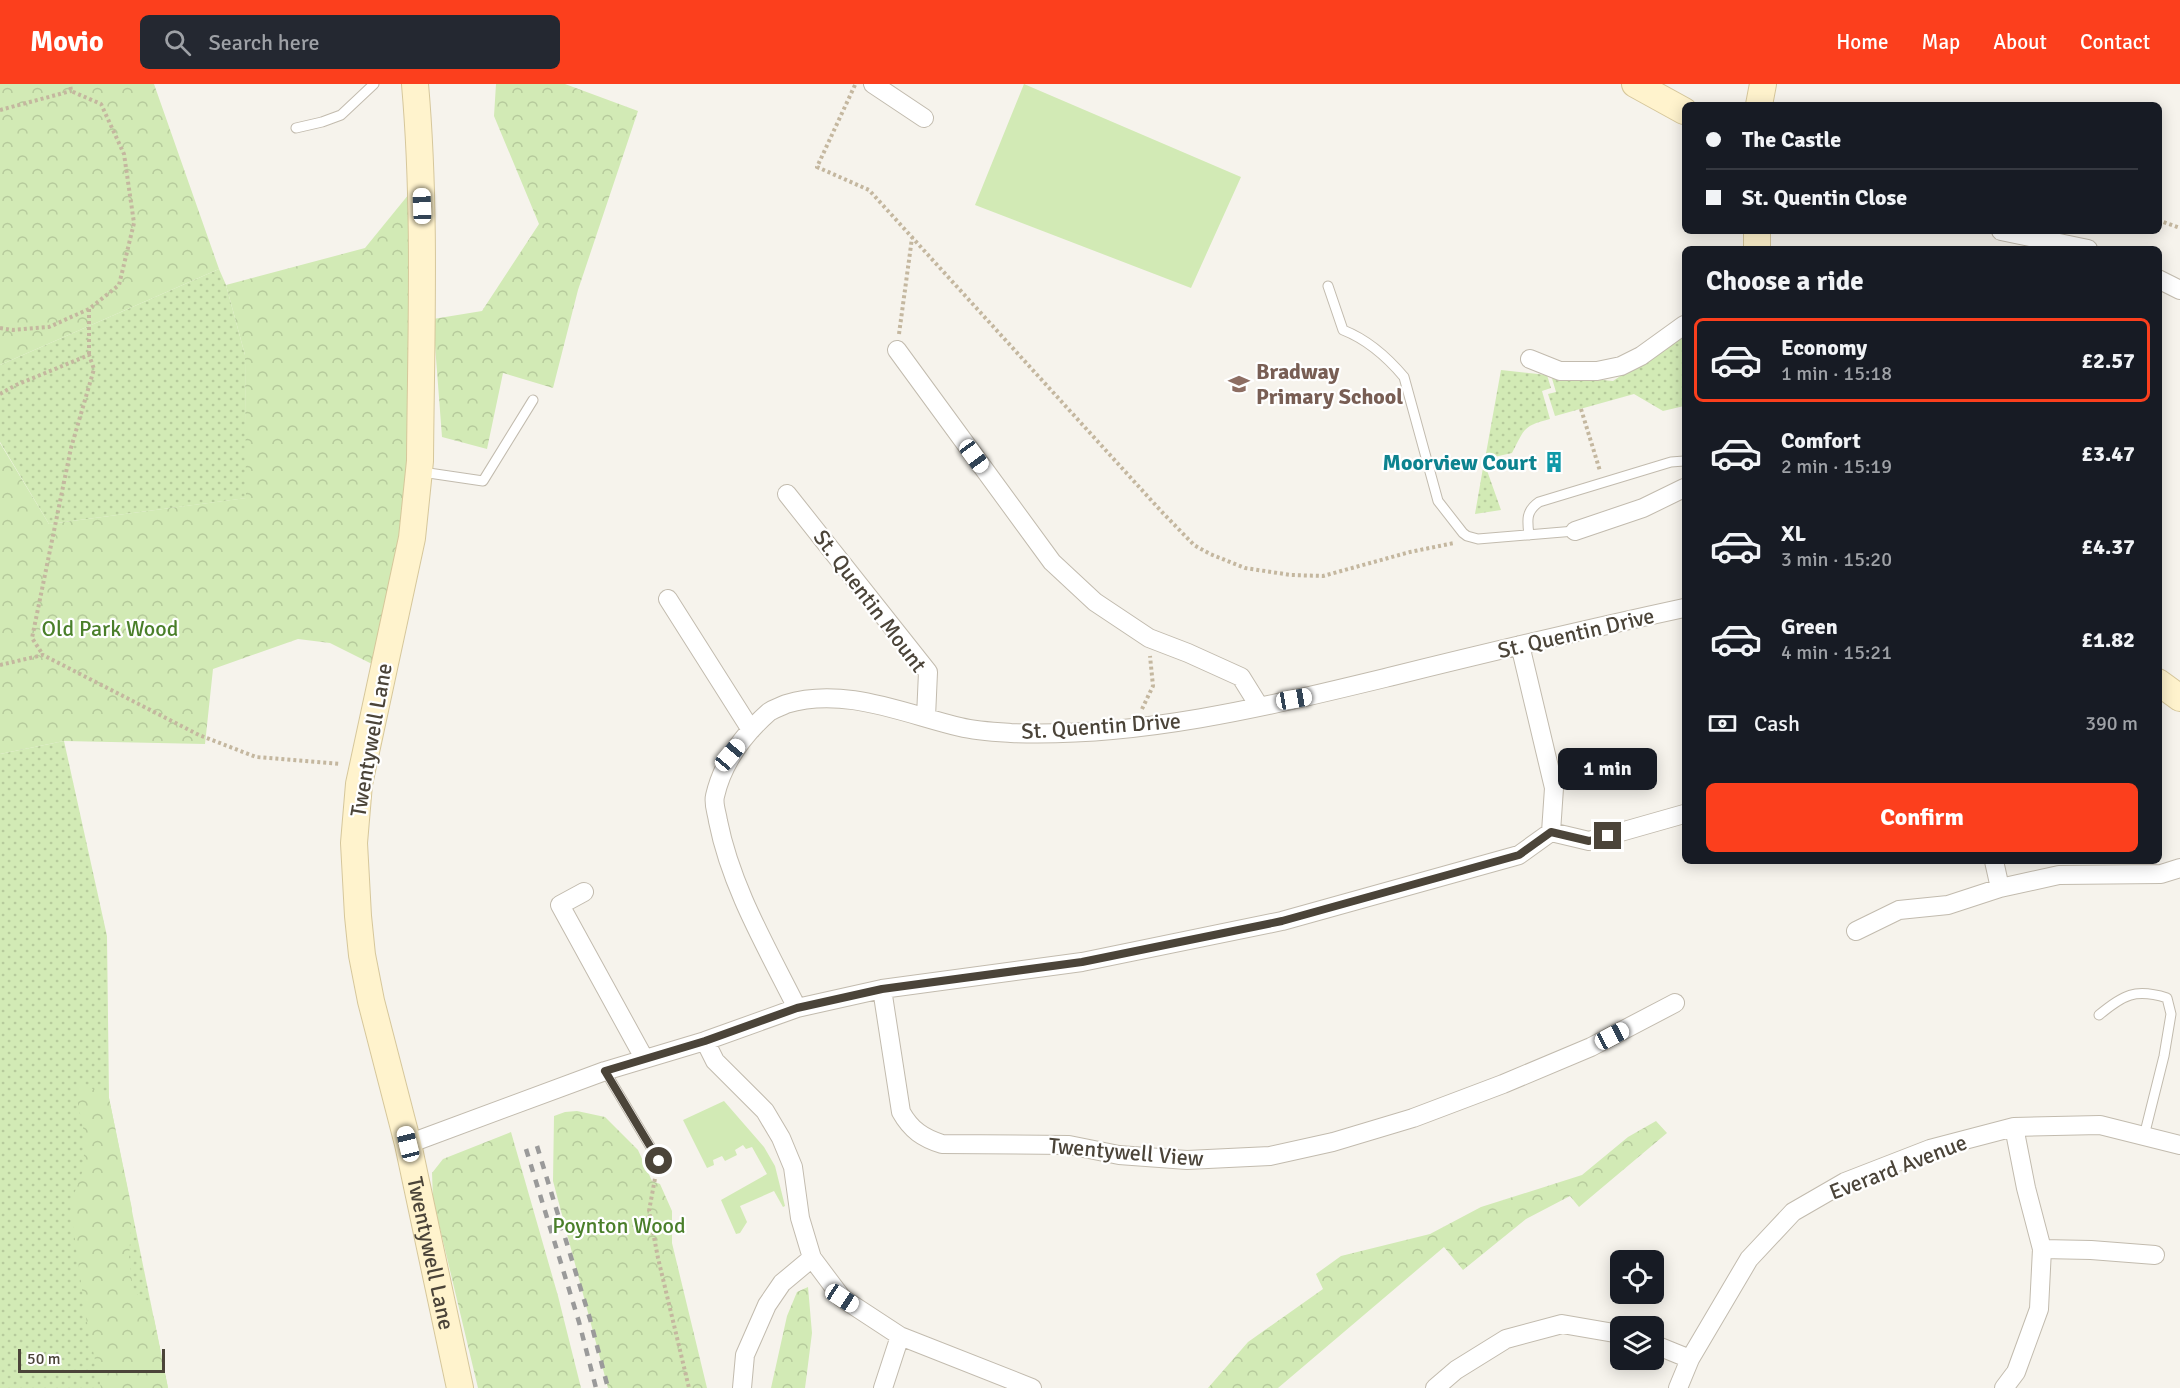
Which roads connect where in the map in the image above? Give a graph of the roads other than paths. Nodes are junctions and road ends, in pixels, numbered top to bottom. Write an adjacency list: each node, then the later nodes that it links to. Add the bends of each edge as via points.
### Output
1 (374, 84): 9 (lane, via 341,115)
2 (415, 84): 20 (street, Twentywell Lane, via 422,206)
3 (873, 84): 8 (street)
4 (1635, 84): 7 (street)
5 (1763, 84): 6 (street)
6 (1760, 102)
7 (1682, 110)
8 (924, 118)
9 (296, 128)
10 (2016, 234): 11 (street)
11 (2074, 246)
12 (2162, 281): 14 (street)
13 (1328, 286): 24 (lane, via 1343,330 1353,333 1391,362 1404,377 1438,501 1467,536 1478,539)
14 (2180, 290)
15 (1682, 326): 17 (street, via 1621,366 1597,371 1560,371)
16 (897, 350): 30 (street, via 1052,562 1095,602 1149,638 1241,677)
17 (1530, 359)
18 (533, 400): 20 (lane, via 483,481)
19 (1682, 461): 24 (lane, via 1539,502 1528,514)
20 (420, 471): 49 (street, Twentywell Lane, via 412,538 362,767 354,843 362,955)
21 (1682, 489): 23 (street, via 1643,508)
22 (787, 494): 31 (street, St. Quentin Mount, via 928,672)
23 (1575, 531): 24 (lane)
24 (1529, 535)
25 (668, 599): 32 (street)
26 (1682, 608): 27 (street, St. Quentin Drive)
27 (1520, 645): 30 (street, St. Quentin Drive); 34 (street, via 1554,788)
28 (2162, 685): 29 (street)
29 (2180, 698)
30 (1259, 706): 31 (street, St. Quentin Drive, via 1199,719 1068,733 963,728)
31 (926, 717): 32 (street, St. Quentin Drive, via 832,698 801,700 773,709)
32 (751, 730): 42 (street, St. Quentin Drive, via 730,755 714,799 723,847)
33 (1682, 815): 34 (street, via 1589,841)
34 (1551, 832): 40 (street, via 1519,855 1282,921 1082,962)
35 (1995, 864): 37 (street)
36 (2180, 868): 37 (street, via 2162,874 2059,875)
37 (2000, 888): 39 (street, via 1948,906 1899,910)
38 (584, 892): 45 (street, via 560,905)
39 (1856, 931)
40 (882, 989): 41 (street, Twentywell View, via 901,1112 907,1123 929,1140 942,1144 1069,1146 1119,1155 1187,1160 1270,1156 1413,1118 1591,1047); 42 (street)
41 (1675, 1004)
42 (797, 1008): 44 (street)
43 (2099, 1015): 48 (lane, via 2119,998 2129,995 2153,993 2167,998 2171,1014 2164,1056)
44 (705, 1041): 45 (street); 54 (street, via 715,1061 765,1111 781,1138 793,1167 800,1218)
45 (644, 1058): 46 (street)
46 (605, 1071): 49 (street); 51 (lane)
47 (2014, 1127): 48 (street, Everard Avenue, via 2100,1125); 52 (street); 58 (street, Everard Avenue, via 1930,1149 1845,1182 1793,1212 1749,1258)
48 (2144, 1136): 50 (street, Everard Avenue)
49 (408, 1144): 59 (street, Twentywell Lane)
50 (2180, 1145)
51 (659, 1161)
52 (2042, 1249): 53 (street); 65 (street, via 2039,1310 2016,1372)
53 (2155, 1256)
54 (812, 1258): 56 (street, via 842,1298); 60 (street, via 782,1282 767,1305 745,1355)
55 (1610, 1332): 63 (street, via 1562,1324 1506,1339 1455,1370)
56 (900, 1336): 61 (street); 62 (street)
57 (1664, 1348): 58 (street)
58 (1690, 1359): 64 (street, Everard Avenue)
59 (460, 1388)
60 (742, 1388)
61 (883, 1388)
62 (1032, 1388)
63 (1435, 1388)
64 (1678, 1388)
65 (2004, 1388)

